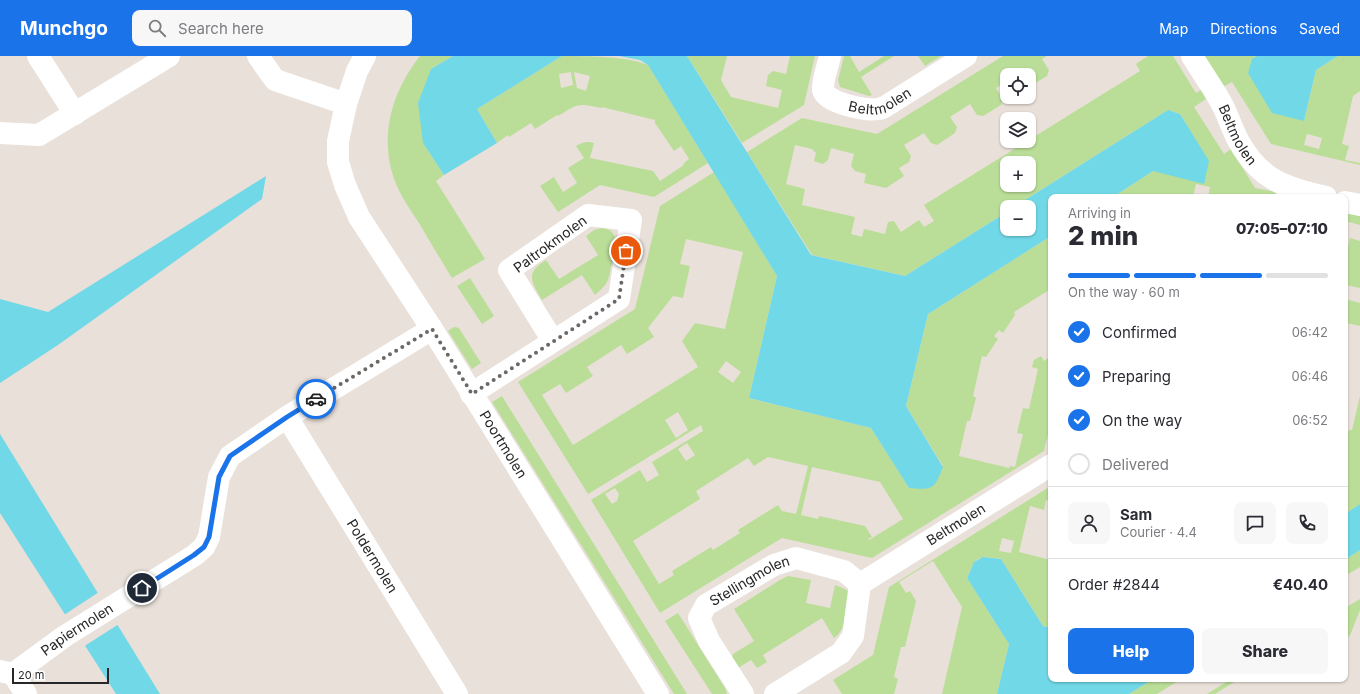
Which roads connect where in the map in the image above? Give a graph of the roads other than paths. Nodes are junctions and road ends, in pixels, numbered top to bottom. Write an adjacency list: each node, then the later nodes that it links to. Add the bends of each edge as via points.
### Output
1 (38, 56): 9 (street)
2 (169, 56): 9 (street)
3 (258, 56): 8 (street, via 275,80)
4 (365, 56): 8 (street, Poortmolen)
5 (830, 56): 6 (street, Beltmolen, via 823,86 825,93 840,104 874,110 886,106)
6 (966, 56)
7 (1192, 56): 11 (street, Beltmolen, via 1224,107 1239,142 1252,162 1272,180)
8 (346, 104): 14 (street, Poortmolen, via 338,142 338,162 345,185 359,217)
9 (75, 114): 10 (street, via 39,135)
10 (0, 133)
11 (1303, 194)
12 (1348, 203): 13 (street)
13 (1360, 205)
14 (432, 329): 16 (street, Poortmolen); 17 (street, Papiermolen)
15 (553, 341): 15 (street, Paltrokmolen, via 510,270 588,215 631,220 619,299); 16 (street, Paltrokmolen)
16 (472, 394): 23 (street, Poortmolen)
17 (287, 417): 20 (street, Papiermolen, via 230,456 219,477 209,537 204,547); 22 (street, Poldermolen)
18 (1048, 467): 19 (street, Beltmolen)
19 (860, 584): 24 (street, Stellingmolen, via 844,571 796,558 774,565 706,605 699,618 709,640); 25 (street, via 853,636 841,653)
20 (6, 673): 21 (street, Papiermolen)
21 (26, 694)
22 (457, 694)
23 (658, 694)
24 (743, 694)
25 (775, 694)

